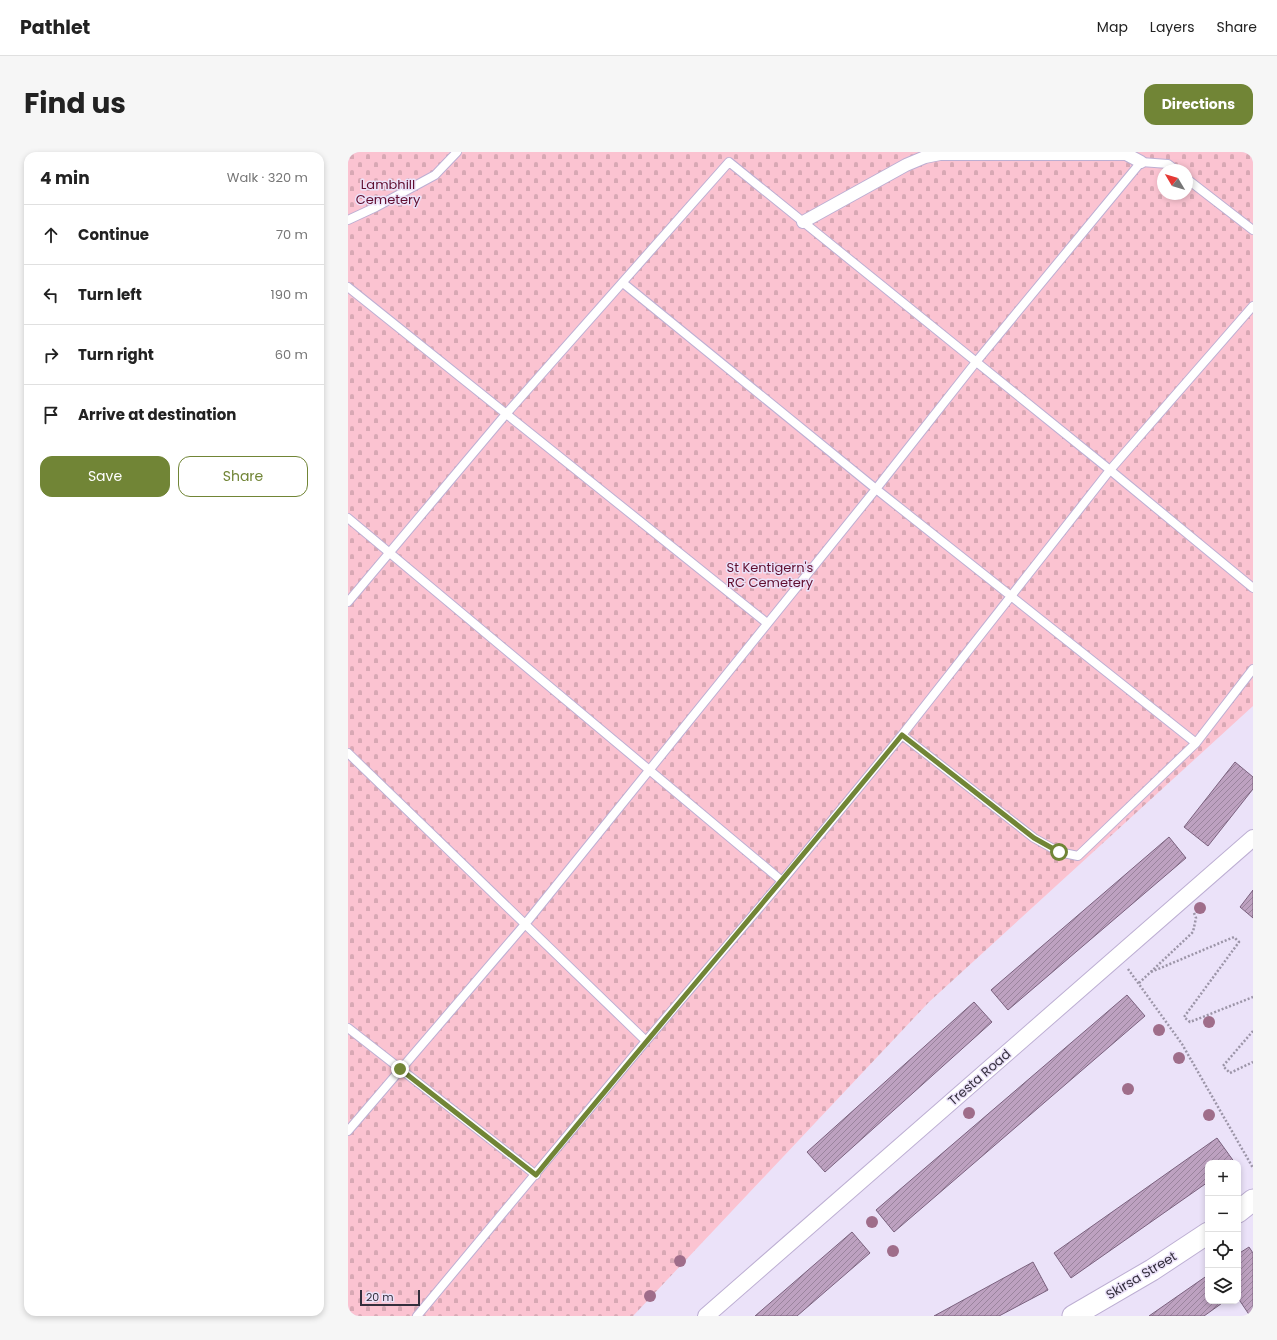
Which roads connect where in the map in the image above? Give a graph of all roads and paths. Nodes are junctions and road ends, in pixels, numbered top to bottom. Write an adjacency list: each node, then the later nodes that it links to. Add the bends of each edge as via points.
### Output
1 (457, 152): 5 (lane, via 435,175)
2 (1141, 162): 3 (lane); 6 (street, via 1126,154 940,154 906,165); 11 (lane)
3 (1168, 164)
4 (1193, 184): 7 (lane)
5 (348, 220)
6 (803, 222): 8 (lane, via 729,162); 11 (lane)
7 (1253, 230)
8 (623, 283): 12 (lane); 14 (lane)
9 (348, 287): 12 (lane)
10 (1253, 306): 13 (lane)
11 (976, 362): 13 (lane); 14 (lane)
12 (506, 414): 16 (lane); 20 (lane)
13 (1110, 470): 17 (lane); 18 (lane)
14 (876, 489): 18 (lane); 20 (lane)
15 (348, 518): 16 (lane)
16 (390, 552): 19 (lane); 25 (lane)
17 (1253, 588)
18 (1012, 596): 22 (lane); 23 (lane)
19 (348, 602)
20 (767, 623): 25 (lane)
21 (1253, 669): 23 (lane)
22 (902, 735): 23 (lane, via 1034,838 1059,852 1078,856); 27 (lane)
23 (1196, 743)
24 (348, 752): 29 (lane)
25 (650, 770): 27 (lane); 29 (lane)
26 (1253, 838): 28 (street, Tresta Road)
27 (782, 881): 34 (lane)
28 (1183, 899): 30 (path, via 1193,909 1196,918 1193,932); 44 (street, Tresta Road)
29 (526, 923): 34 (lane); 36 (lane)
30 (1151, 972): 31 (path, via 1234,937 1239,942 1184,1016 1190,1022); 38 (path, via 1139,983 1182,1044)
31 (1253, 997)
32 (348, 1028): 36 (lane)
33 (1253, 1031): 35 (path, via 1223,1066 1230,1073)
34 (646, 1041): 39 (lane)
35 (1253, 1062)
36 (400, 1069): 37 (lane); 39 (lane)
37 (348, 1131)
38 (1253, 1168)
39 (536, 1175): 43 (lane)
40 (1253, 1200): 41 (street)
41 (1241, 1210)
42 (1205, 1235): 45 (street, Skirsa Street, via 1152,1270)
43 (417, 1316)
44 (706, 1316)
45 (1073, 1316)

